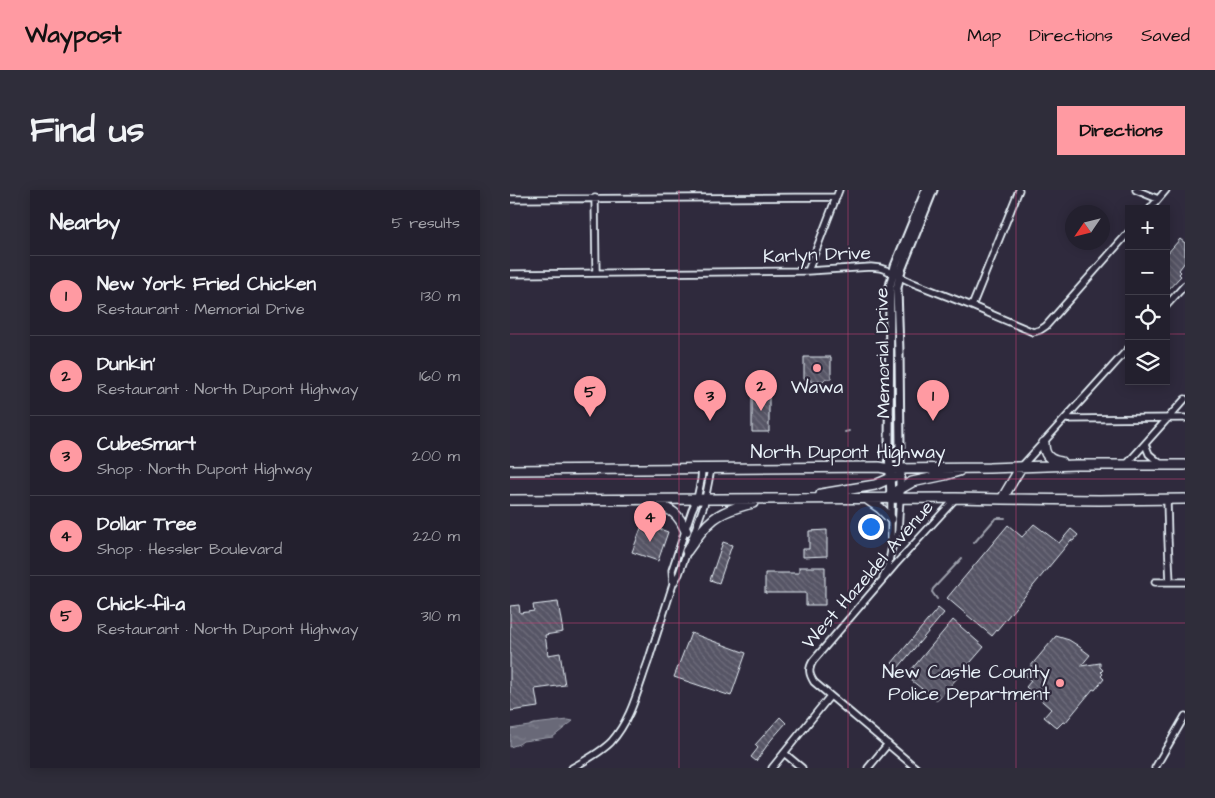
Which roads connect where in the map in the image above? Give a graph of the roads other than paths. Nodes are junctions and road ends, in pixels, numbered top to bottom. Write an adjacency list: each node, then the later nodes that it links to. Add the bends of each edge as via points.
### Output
1 (839, 190): 7 (street)
2 (926, 190): 16 (street, Memorial Drive)
3 (933, 190): 16 (street, Memorial Drive)
4 (1019, 190): 19 (street)
5 (1136, 190): 10 (street)
6 (1166, 190): 10 (street)
7 (836, 197): 8 (street); 13 (street)
8 (595, 198): 9 (street); 14 (street)
9 (510, 199)
10 (1158, 199): 11 (street)
11 (1153, 205)
12 (1125, 237): 19 (street, Karlyn Drive, via 1040,330 1033,332)
13 (808, 271): 14 (street, Karlyn Drive); 16 (street, Karlyn Drive, via 871,267)
14 (596, 273): 15 (street, Karlyn Drive)
15 (510, 274)
16 (896, 275): 19 (street, Karlyn Drive); 34 (street, Memorial Drive, via 890,282 889,299); 36 (street, Memorial Drive)
17 (1185, 285): 18 (street)
18 (1170, 302)
19 (972, 306)
20 (1125, 352): 24 (street)
21 (1185, 399): 22 (street)
22 (1169, 418): 23 (street); 24 (street); 26 (street)
23 (1185, 418)
24 (1065, 419): 25 (street)
25 (1044, 442): 27 (highway, via 1047,456 1054,461); 31 (street)
26 (1145, 444): 28 (street); 29 (street, via 1149,454)
27 (1076, 465): 28 (highway, North Dupont Highway); 31 (highway, North Dupont Highway)
28 (1126, 465): 29 (highway, North Dupont Highway)
29 (1162, 465): 30 (highway, North Dupont Highway)
30 (1185, 465)
31 (1021, 467): 32 (highway, North Dupont Highway); 49 (highway)
32 (966, 468): 36 (highway, North Dupont Highway); 38 (highway, via 912,482)
33 (706, 469): 34 (highway, North Dupont Highway); 35 (highway, North Dupont Highway); 43 (street)
34 (890, 469): 36 (highway, North Dupont Highway); 37 (street, Memorial Drive)
35 (510, 470)
36 (900, 471): 37 (highway); 38 (street, Memorial Drive)
37 (890, 479): 39 (street, Memorial Drive); 45 (highway, via 875,485)
38 (900, 489): 39 (highway)
39 (894, 497): 40 (highway); 46 (highway); 50 (street, Memorial Drive); 52 (street, Memorial Drive, via 898,532)
40 (956, 498): 49 (highway); 57 (street, West Hazeldel Avenue)
41 (1185, 498): 47 (highway)
42 (644, 499): 43 (highway); 48 (highway); 51 (highway, via 673,511)
43 (701, 499): 44 (highway); 51 (street, via 692,510); 53 (street, via 700,515)
44 (770, 499): 45 (highway); 53 (highway, via 732,508 718,516 703,529)
45 (794, 499): 46 (highway)
46 (867, 499): 50 (highway)
47 (1167, 499): 49 (highway); 55 (street)
48 (510, 500)
49 (1002, 500)
50 (891, 519): 52 (street, Memorial Drive)
51 (686, 531): 58 (street, via 672,570)
52 (891, 550): 57 (street, Memorial Drive)
53 (687, 551): 58 (street)
54 (1155, 582): 55 (street)
55 (1170, 582): 56 (street)
56 (1185, 582)
57 (880, 583): 59 (street, West Hazeldel Avenue, via 810,667 814,682)
58 (673, 584): 63 (street, via 633,705 622,728 602,750)
59 (830, 696): 61 (street); 62 (street)
60 (1185, 716): 68 (street)
61 (888, 744): 66 (street); 67 (street)
62 (784, 753): 64 (street); 65 (street)
63 (572, 768)
64 (772, 768)
65 (802, 768)
66 (868, 768)
67 (916, 768)
68 (1155, 768)

